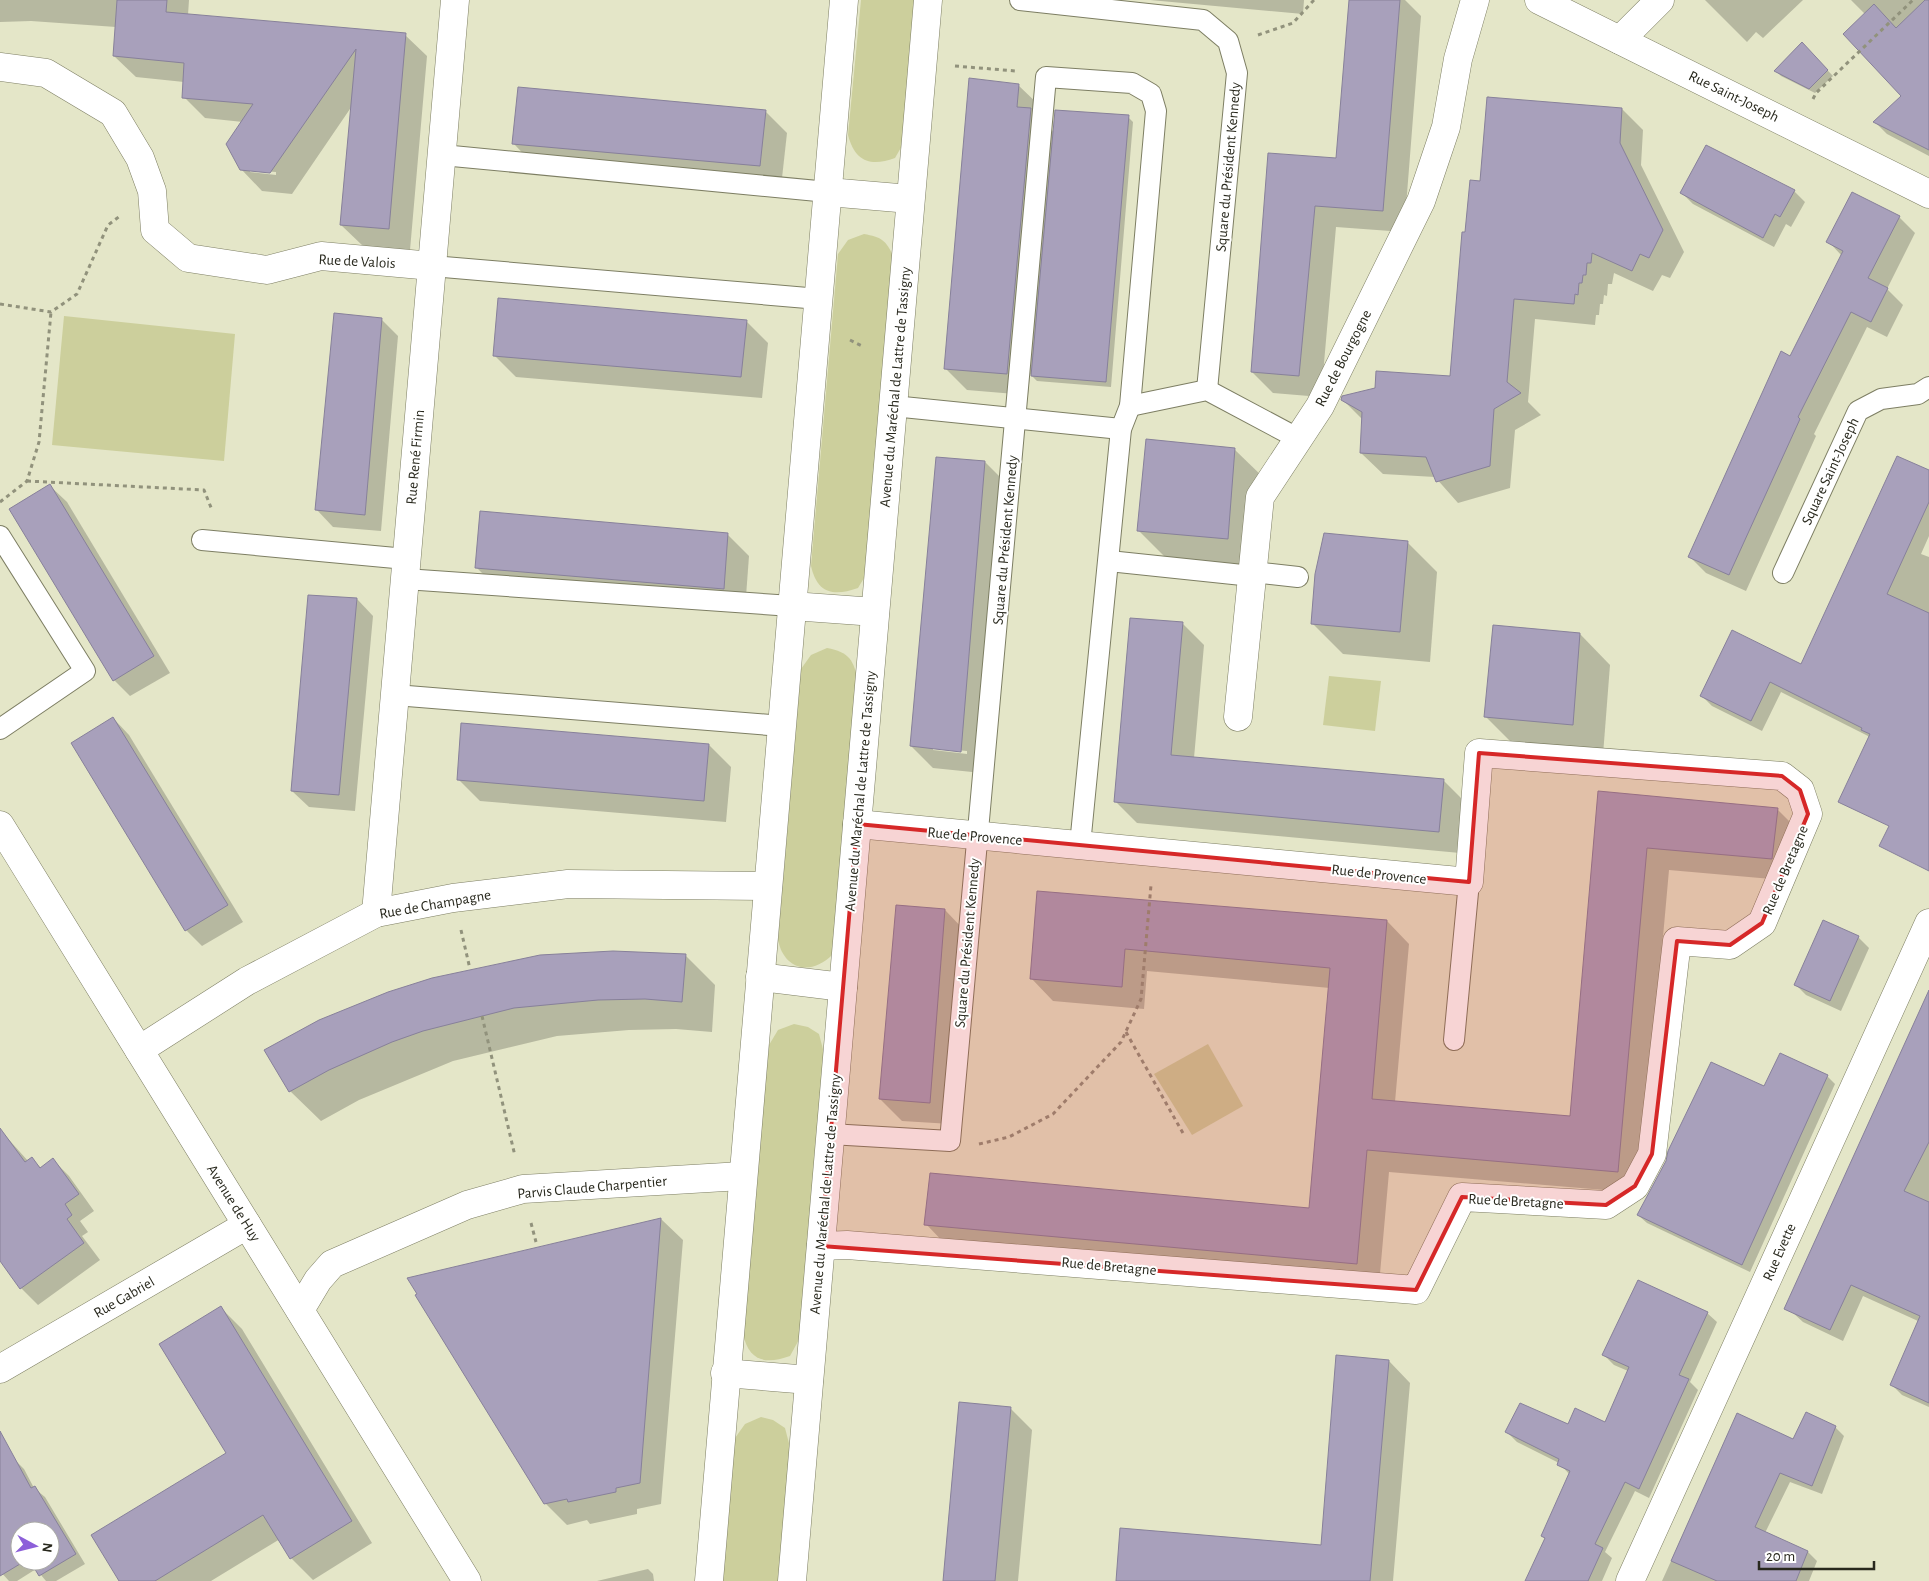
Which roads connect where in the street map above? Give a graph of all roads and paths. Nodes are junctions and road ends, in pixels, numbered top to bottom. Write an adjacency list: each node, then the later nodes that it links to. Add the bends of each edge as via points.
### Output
1 (455, 0): 16 (street, Rue René Firmin)
2 (844, 0): 18 (street)
3 (928, 0): 12 (street, Avenue du Maréchal de Lattre de Tassigny)
4 (1020, 0): 11 (lane, via 1203,20)
5 (1314, 0): 11 (path, via 1293,23 1264,34)
6 (1475, 0): 33 (street, Rue de Bourgogne, via 1458,60 1446,127 1421,201 1320,406)
7 (1539, 0): 10 (street, Rue Saint-Joseph)
8 (1660, 0): 10 (street)
9 (1913, 0): 15 (path, via 1816,93)
10 (1620, 40): 15 (street, Rue Saint-Joseph)
11 (1228, 41): 28 (lane, Square du Président Kennedy, via 1237,74)
12 (923, 63): 14 (path, via 1038,73); 20 (street, Avenue du Maréchal de Lattre de Tassigny)
13 (0, 68): 17 (street, Rue de Valois, via 46,73 113,113 140,158)
14 (1046, 77): 30 (lane, via 1132,83 1151,94 1156,111); 31 (lane, Square du Président Kennedy)
15 (1798, 128): 19 (street, Rue Saint-Joseph)
16 (442, 155): 18 (lane); 21 (street, Rue René Firmin)
17 (152, 191): 21 (street, Rue de Valois, via 155,230 188,258 267,270 321,256); 24 (path, via 108,225 77,294)
18 (828, 192): 20 (street); 22 (street)
19 (1929, 194)
20 (910, 199): 26 (street, Avenue du Maréchal de Lattre de Tassigny)
21 (432, 266): 22 (lane); 40 (street, Rue René Firmin)
22 (819, 299): 25 (street)
23 (0, 304): 24 (path)
24 (51, 312): 34 (path, via 39,442)
25 (816, 330): 26 (path, via 831,331 887,357); 44 (street)
26 (897, 358): 29 (street, Avenue du Maréchal de Lattre de Tassigny)
27 (1929, 387): 42 (lane, Square Saint-Joseph, via 1918,394 1880,400 1858,411)
28 (1207, 390): 30 (lane); 33 (lane)
29 (893, 406): 31 (lane); 45 (street, Avenue du Maréchal de Lattre de Tassigny)
30 (1130, 406): 32 (lane)
31 (1016, 417): 32 (lane); 52 (lane, Square du Président Kennedy)
32 (1121, 429): 39 (lane)
33 (1299, 439): 41 (street, Rue de Bourgogne, via 1260,497)
34 (27, 481): 35 (path); 38 (path, via 204,490)
35 (0, 502)
36 (0, 536): 49 (lane, via 85,672)
37 (202, 540): 38 (lane)
38 (225, 542): 40 (lane)
39 (1109, 561): 41 (lane); 53 (lane)
40 (406, 569): 44 (lane); 46 (street, Rue René Firmin)
41 (1252, 574): 43 (lane); 47 (street, Rue de Bourgogne)
42 (1783, 574)
43 (1298, 577)
44 (792, 606): 45 (street); 48 (street)
45 (875, 612): 50 (street, Avenue du Maréchal de Lattre de Tassigny)
46 (395, 695): 48 (lane); 57 (street, Rue René Firmin)
47 (1238, 717)
48 (782, 726): 56 (street)
49 (0, 729)
50 (857, 824): 52 (street, Rue de Provence); 60 (street, Avenue du Maréchal de Lattre de Tassigny)
51 (0, 825): 64 (street, Avenue de Huy)
52 (976, 837): 53 (street, Rue de Provence); 67 (lane, Square du Président Kennedy)
53 (1080, 845): 54 (street, Rue de Provence)
54 (1154, 852): 55 (street, Rue de Provence); 62 (path, via 1141,999)
55 (1469, 882): 63 (lane); 72 (street, Rue de Bretagne, via 1479,753 1782,776 1800,790 1808,814 1762,923 1730,945 1677,941 1652,1154 1635,1186 1606,1205 1462,1197 1416,1290 848,1245)
56 (768, 886): 57 (street, Rue de Champagne, via 568,884 453,898); 59 (street)
57 (376, 913): 64 (street, Rue de Champagne, via 247,981)
58 (1929, 923): 80 (street, Rue Evette)
59 (760, 977): 60 (street); 68 (street)
60 (843, 986): 65 (street, Avenue du Maréchal de Lattre de Tassigny)
61 (482, 1016): 69 (path)
62 (1126, 1031): 66 (path); 67 (path, via 1121,1042 1053,1114 1009,1137 983,1144)
63 (1454, 1040)
64 (139, 1050): 70 (street, Avenue de Huy)
65 (830, 1134): 67 (lane); 72 (street, Avenue du Maréchal de Lattre de Tassigny)
66 (1184, 1135)
67 (950, 1141)
68 (742, 1176): 69 (street, Parvis Claude Charpentier); 75 (street)
69 (523, 1189): 71 (path); 73 (street, Parvis Claude Charpentier, via 467,1205 332,1264)
70 (247, 1225): 73 (street, Avenue de Huy); 74 (street, Rue Gabriel)
71 (536, 1242)
72 (821, 1246): 76 (street, Avenue du Maréchal de Lattre de Tassigny)
73 (300, 1310): 77 (street, Avenue de Huy)
74 (0, 1369)
75 (725, 1373): 76 (street); 78 (street)
76 (809, 1380): 79 (street, Avenue du Maréchal de Lattre de Tassigny)
77 (467, 1581)
78 (709, 1581)
79 (792, 1581)
80 (1630, 1581)

